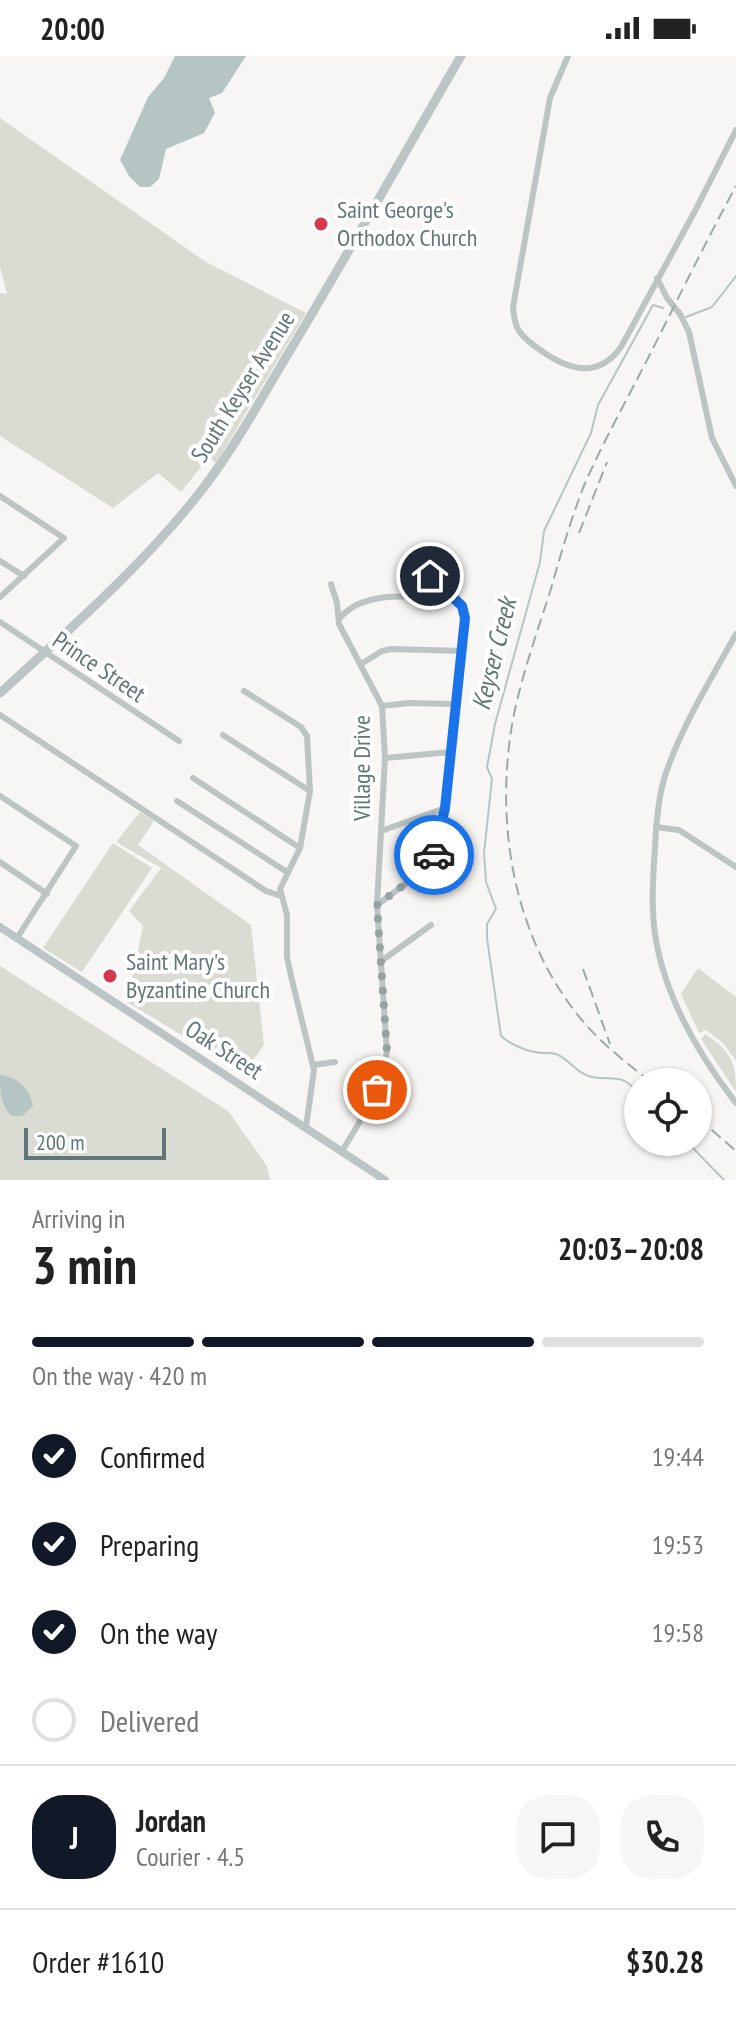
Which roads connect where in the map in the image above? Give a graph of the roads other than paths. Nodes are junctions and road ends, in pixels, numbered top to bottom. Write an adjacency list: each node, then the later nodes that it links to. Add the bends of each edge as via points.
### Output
1 (461, 56): 19 (main road, South Keyser Avenue, via 206,485 145,556)
2 (568, 56): 5 (street, via 550,98 513,307 518,329 570,367 595,367 616,354)
3 (736, 130): 4 (street)
4 (657, 278): 5 (street); 6 (street)
5 (647, 297): 6 (street)
6 (667, 298): 7 (street, via 689,332 712,438)
7 (736, 486)
8 (0, 496): 10 (street, via 64,538)
9 (0, 561): 10 (street)
10 (24, 576): 13 (street)
11 (430, 576): 14 (street)
12 (331, 584): 15 (street, Village Drive)
13 (0, 597)
14 (452, 598): 15 (street, via 368,599); 18 (street, via 462,606 465,618)
15 (340, 618): 20 (street, Village Drive)
16 (0, 622): 19 (street, Prince Street)
17 (736, 634): 35 (street, via 665,776)
18 (463, 651): 20 (street, via 391,649); 23 (street)
19 (45, 652): 22 (main road, South Keyser Avenue); 27 (street, Prince Street)
20 (361, 664): 24 (street, Village Drive)
21 (244, 691): 31 (street, via 307,736)
22 (0, 693)
23 (455, 704): 24 (street); 28 (street)
24 (382, 706): 29 (street, Village Drive)
25 (0, 715): 42 (street)
26 (223, 735): 31 (street)
27 (179, 741)
28 (451, 752): 29 (street); 34 (street)
29 (385, 758): 36 (street, Village Drive)
30 (193, 778): 37 (street)
31 (310, 791): 37 (street)
32 (0, 796): 41 (street, via 76,846)
33 (177, 801): 40 (street)
34 (445, 808): 36 (street); 43 (street, via 435,854)
35 (656, 827): 39 (street, via 679,830); 50 (street, via 655,934 667,978 692,1038)
36 (381, 831): 43 (street, Village Drive)
37 (300, 848): 40 (street)
38 (0, 862): 41 (street)
39 (736, 867)
40 (287, 872): 42 (street)
41 (47, 894): 46 (street)
42 (281, 896): 49 (street, via 289,967)
43 (377, 905): 47 (street, Village Drive)
44 (431, 925): 47 (street)
45 (0, 927): 46 (street, Oak Street)
46 (17, 938): 51 (street, Oak Street)
47 (380, 962): 52 (street, Village Drive, via 387,1052 372,1103)
48 (335, 1062): 49 (street)
49 (313, 1065): 51 (street)
50 (736, 1103)
51 (306, 1127): 52 (street, Oak Street)
52 (342, 1151): 53 (street, Oak Street)
53 (385, 1180)

